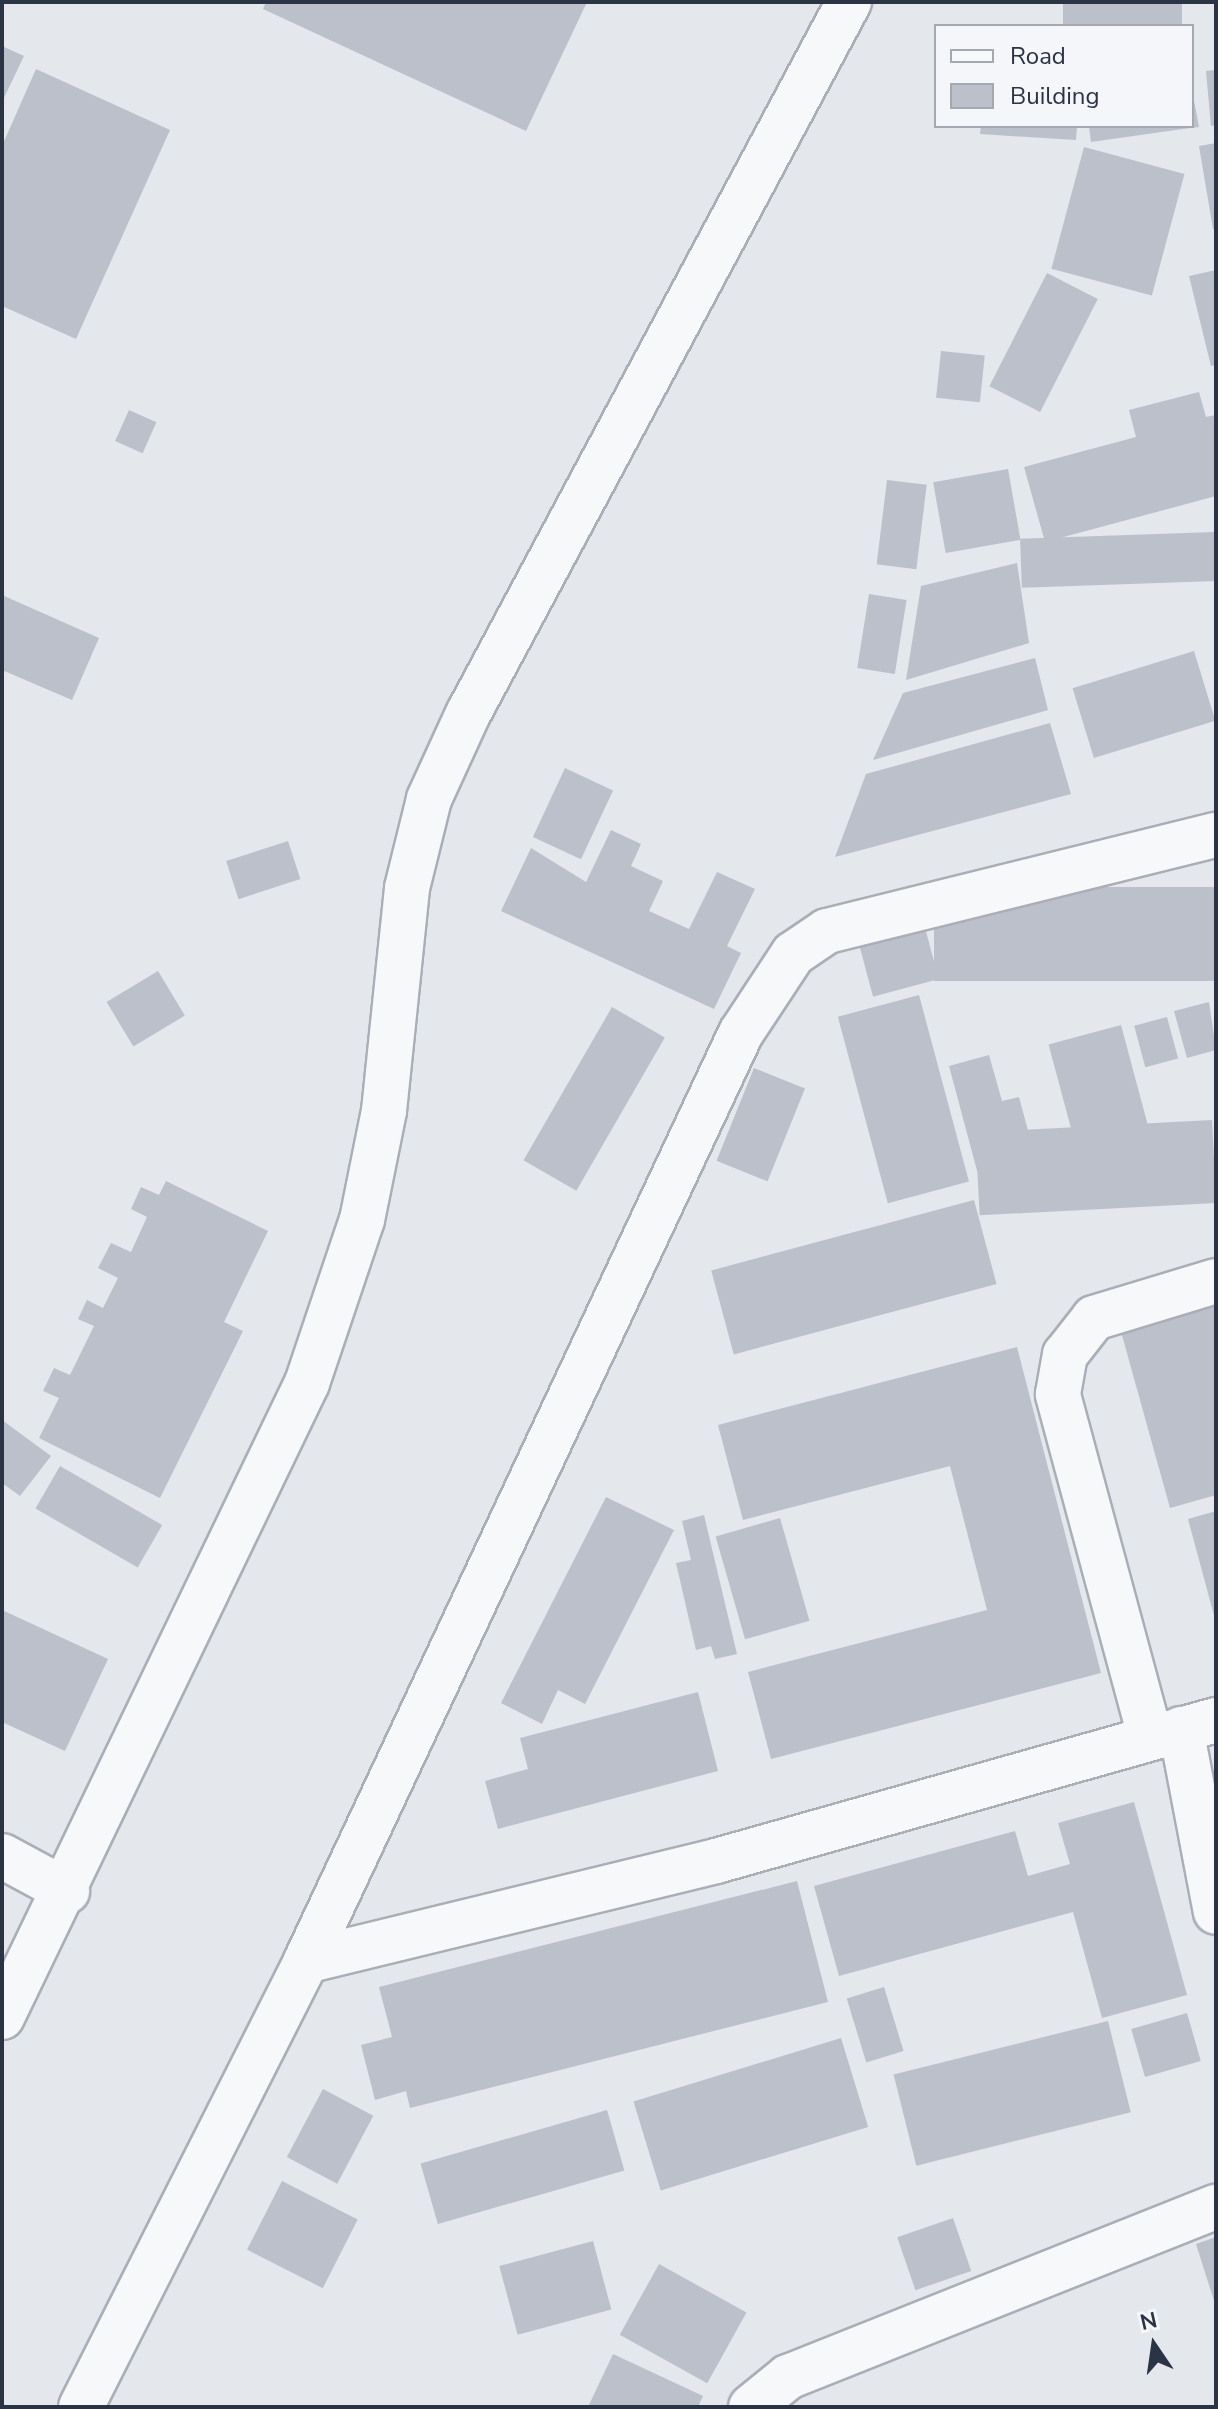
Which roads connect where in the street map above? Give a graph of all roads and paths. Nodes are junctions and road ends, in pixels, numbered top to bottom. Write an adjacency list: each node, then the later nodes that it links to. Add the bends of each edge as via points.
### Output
1 (849, 2): 6 (street, via 468,714 429,799 407,888 384,1111 362,1220 307,1383)
2 (1216, 835): 8 (street, via 827,931 793,954 741,1033)
3 (1216, 1281): 4 (street, via 1094,1318 1065,1355 1058,1394)
4 (1182, 1728): 7 (street); 8 (street, via 716,1861)
5 (2, 1856): 6 (street)
6 (67, 1891): 9 (street)
7 (1216, 1912)
8 (306, 1961): 11 (street)
9 (2, 2017)
10 (1216, 2207): 12 (street, via 788,2377)
11 (81, 2407)
12 (751, 2407)

